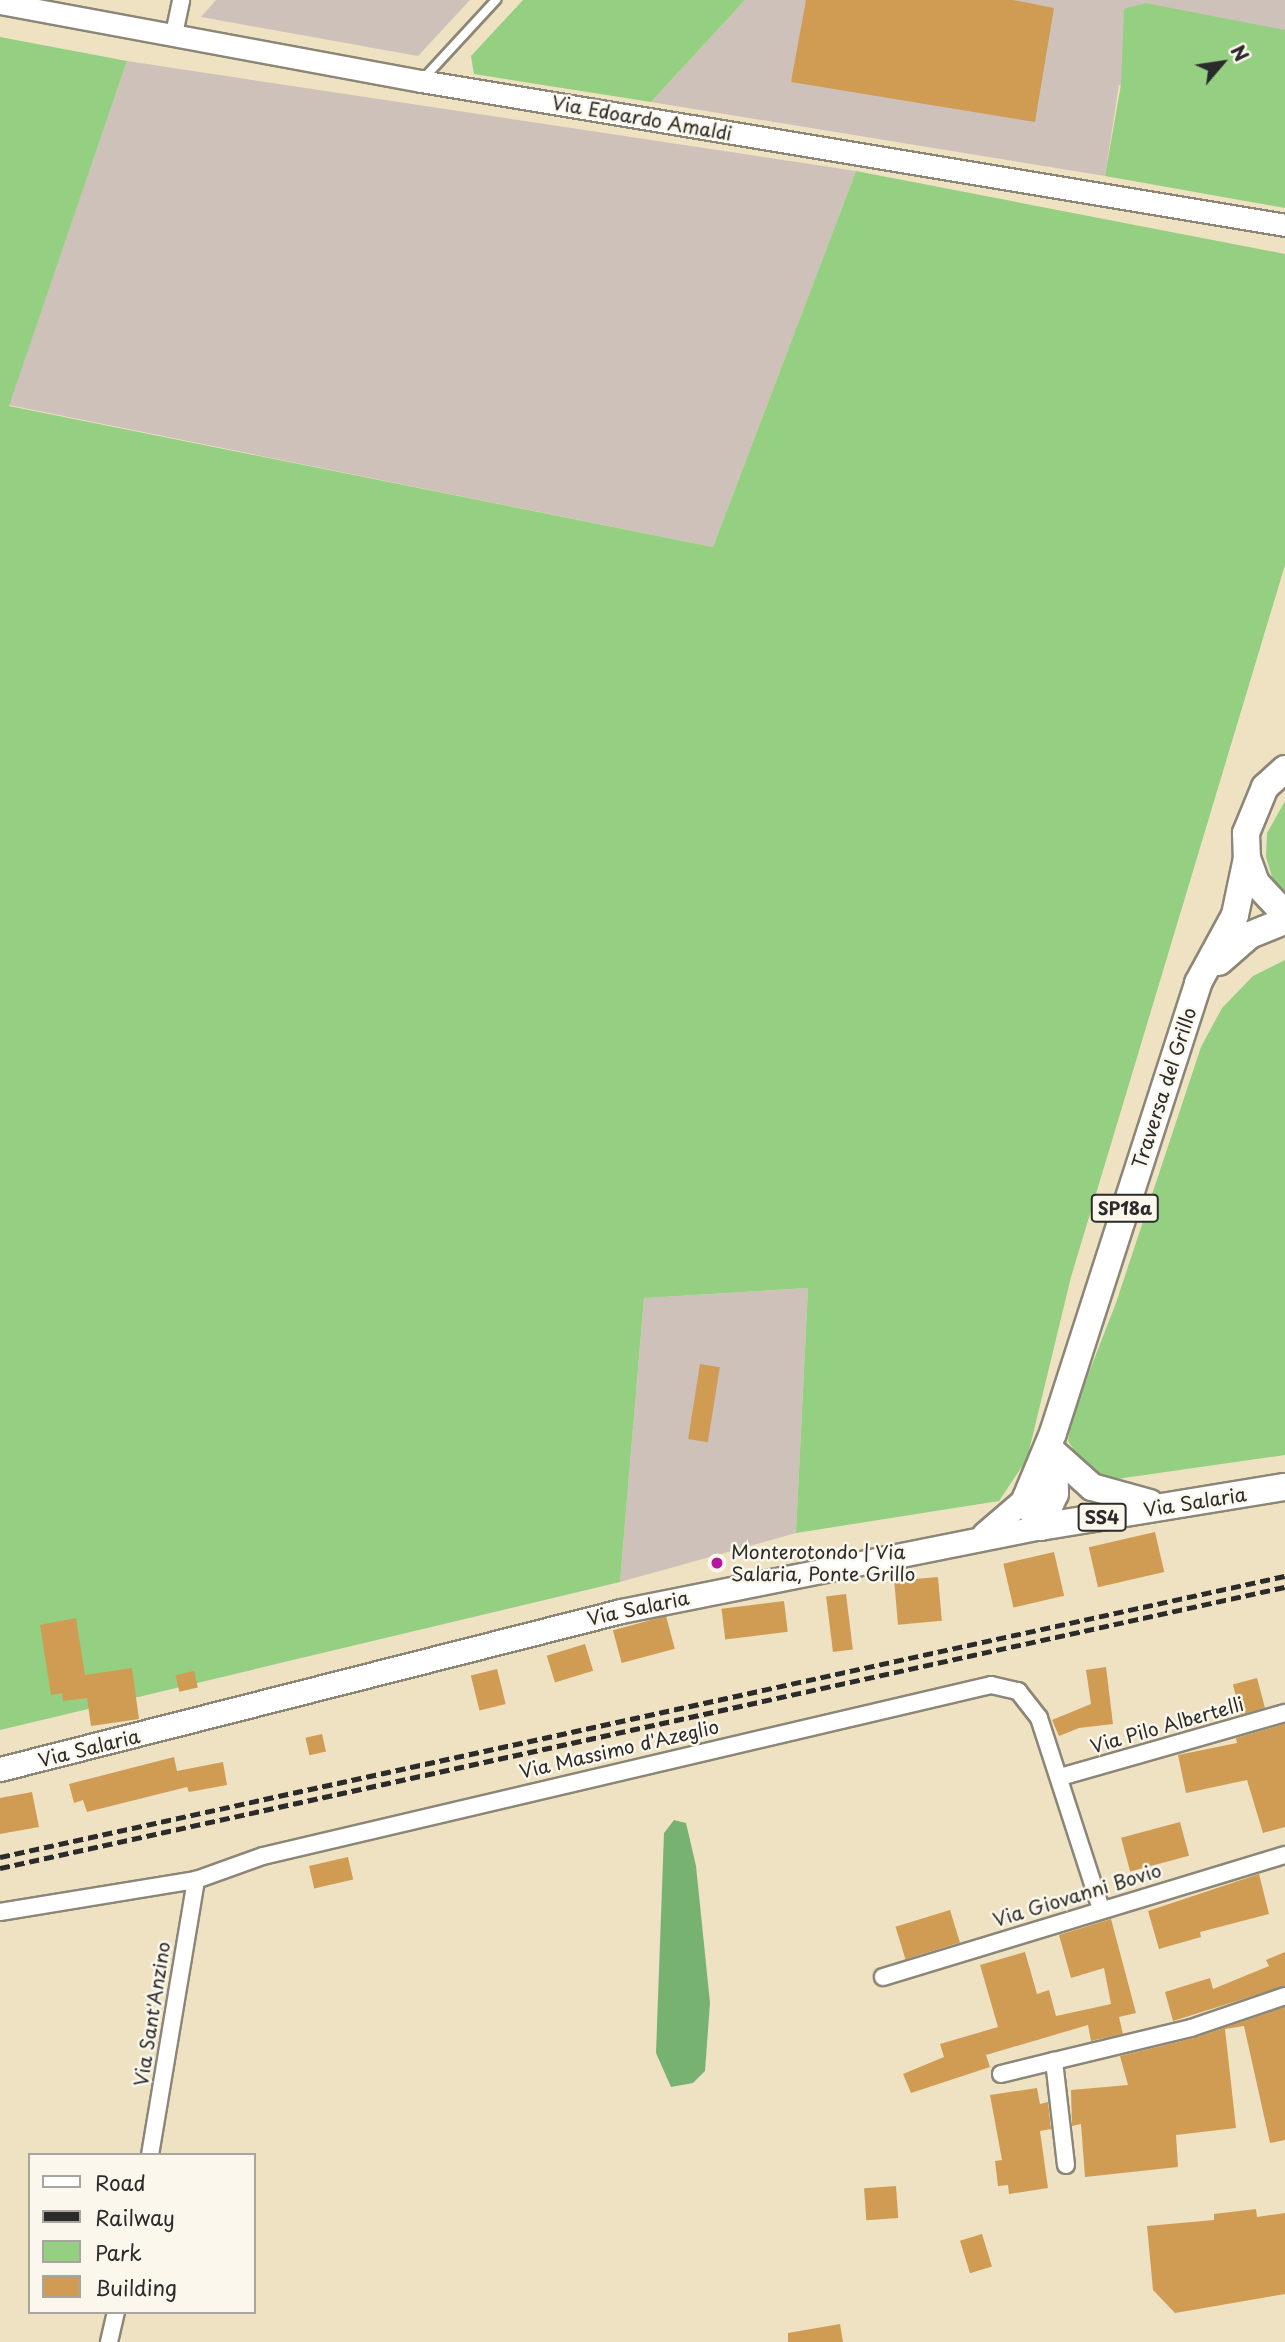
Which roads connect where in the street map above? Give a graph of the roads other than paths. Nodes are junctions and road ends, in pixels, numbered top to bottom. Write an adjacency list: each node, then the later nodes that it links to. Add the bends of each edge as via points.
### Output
1 (181, 0): 4 (street)
2 (496, 0): 5 (lane)
3 (0, 3): 4 (street, Via Edoardo Amaldi)
4 (174, 34): 5 (street, Via Edoardo Amaldi)
5 (421, 81): 6 (street, Via Edoardo Amaldi)
6 (1285, 225)
7 (1284, 768): 8 (main road, Traversa del Grillo, via 1252,808)
8 (1247, 858): 9 (main road, via 1256,883); 11 (main road, Traversa del Grillo / SP18a, via 1232,923)
9 (1285, 915)
10 (1285, 921): 11 (main road, Traversa del Grillo / SP18a, via 1250,935)
11 (1198, 984): 12 (main road, Traversa del Grillo / SP18a)
12 (1054, 1443): 14 (main road); 15 (main road, via 1093,1487); 16 (main road, via 1055,1494)
13 (1285, 1487): 15 (main road, Via Salaria / SS4)
14 (1026, 1498): 16 (main road); 17 (main road)
15 (1165, 1506): 16 (main road, Via Salaria / SS4)
16 (1040, 1527): 17 (main road, Via Salaria / SS4)
17 (978, 1537): 19 (main road, Via Salaria / SS4, via 621,1611)
18 (1285, 1713): 20 (street, Via Pilo Albertelli)
19 (0, 1769)
20 (1060, 1777): 22 (street, Via Massimo d'Azeglio, via 1039,1718 1024,1696 1002,1685 971,1686 276,1853); 23 (street, Via Massimo d'Azeglio)
21 (1285, 1855): 23 (street, Via Giovanni Bovio)
22 (196, 1880): 24 (street, Via Massimo d'Azeglio); 29 (street, Via Sant'Anzino)
23 (1101, 1909): 25 (street, Via Giovanni Bovio)
24 (0, 1912)
25 (883, 1977)
26 (1285, 1996): 27 (street, via 1191,2028)
27 (1054, 2061): 28 (street); 30 (street)
28 (1001, 2074)
29 (150, 2153)
30 (1066, 2165)
31 (116, 2314): 32 (street)
32 (109, 2342)

